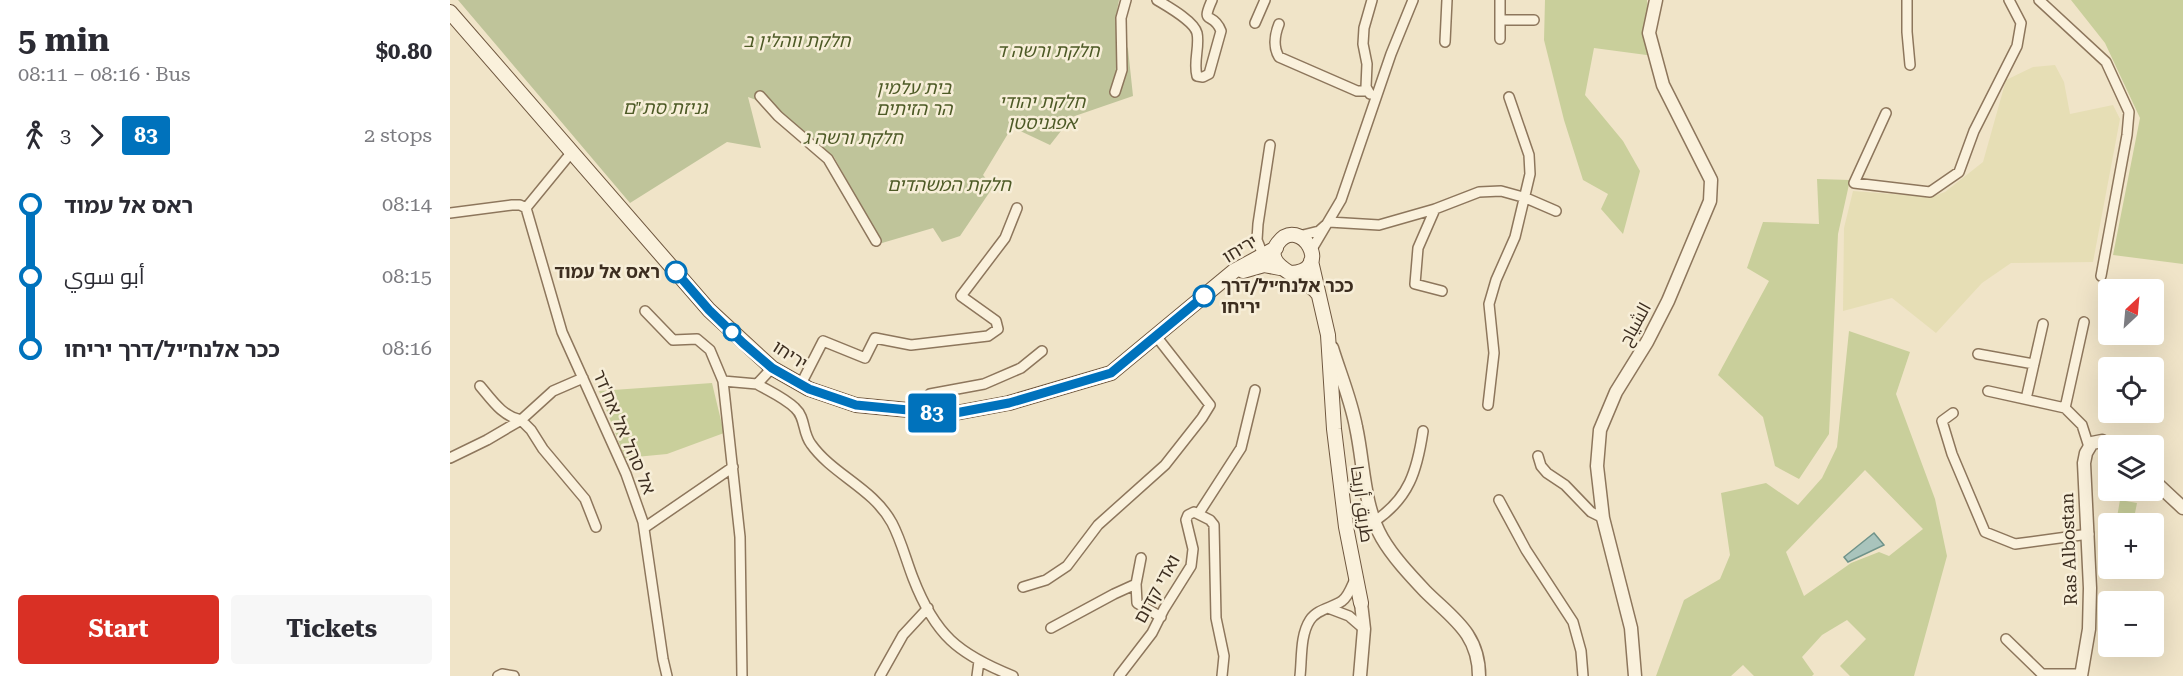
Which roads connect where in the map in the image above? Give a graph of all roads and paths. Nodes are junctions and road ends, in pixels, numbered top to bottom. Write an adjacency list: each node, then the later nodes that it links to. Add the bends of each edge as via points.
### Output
1 (1136, 0): 13 (street)
2 (1157, 0): 3 (street, via 1173,9 1197,33 1195,69 1197,76 1203,77 1209,74 1221,31 1206,16)
3 (1212, 0)
4 (1265, 0): 17 (street)
5 (1372, 0): 22 (street, via 1364,28)
6 (1413, 0): 26 (street)
7 (1447, 0): 20 (street)
8 (1500, 0): 15 (street)
9 (1656, 0): 79 (street, الشياح, via 1649,33 1663,85 1711,180 1710,201 1668,301 1616,392 1600,430 1597,466)
10 (1907, 0): 21 (street)
11 (2008, 0): 27 (street, via 2021,23 2017,46 1974,131 1959,172 1930,192 1854,183)
12 (2039, 0): 43 (street, via 2106,62 2129,112)
13 (1125, 1): 23 (street, via 1120,18 1122,70)
14 (450, 12): 29 (main road, יריחו)
15 (1500, 20): 16 (street); 19 (street)
16 (1534, 20)
17 (1255, 23)
18 (1279, 24): 22 (street, via 1275,50 1279,57 1357,91)
19 (1500, 39)
20 (1445, 42)
21 (1910, 65)
22 (1367, 91): 26 (street)
23 (1115, 92)
24 (760, 96): 38 (street, via 828,159)
25 (1509, 97): 30 (street, via 1529,155)
26 (1376, 100): 36 (street, via 1341,200)
27 (1886, 113)
28 (1270, 145): 40 (street, via 1258,224 1257,240)
29 (571, 153): 31 (street); 55 (main road, יריחו, via 709,310)
30 (1526, 198): 33 (street, via 1501,190 1479,192); 34 (street); 64 (street, via 1489,304 1494,353)
31 (526, 208): 35 (street, via 512,205); 56 (street, אל סהל אל אח'דר, via 562,332)
32 (1017, 208): 59 (street, via 1005,238 961,296 996,321 998,329 988,336 911,345 875,338 865,358 823,341)
33 (1435, 209): 36 (street, via 1379,225); 45 (street, via 1418,248 1415,284)
34 (1556, 211)
35 (450, 213)
36 (1329, 222): 37 (street, via 1319,231); 41 (street)
37 (1299, 236): 39 (main road, via 1282,239); 41 (main road)
38 (876, 241)
39 (1276, 248): 40 (main road, יריחו); 42 (main road, via 1275,258)
40 (1263, 255): 44 (main road, יריחו, via 1246,262)
41 (1312, 255): 42 (main road, via 1304,271); 46 (main road)
42 (1286, 271): 44 (main road, יריחו, via 1264,265); 46 (main road, via 1307,283)
43 (2101, 276)
44 (1222, 281): 51 (main road, יריחו)
45 (1442, 291)
46 (1322, 302): 50 (main road)
47 (645, 311): 57 (street, via 673,340 697,339 710,351)
48 (2084, 322): 65 (street)
49 (2043, 324): 54 (street)
50 (1328, 335): 80 (street, via 1356,425); 85 (main road, طريق أريحا, via 1334,429)
51 (1156, 336): 66 (main road, יריחו, via 1111,373 999,405 950,414); 87 (street, via 1210,405 1165,465 1098,525 1067,566 1046,580)
52 (1042, 351): 66 (street, via 1021,368 984,384 930,394)
53 (1977, 354): 54 (street)
54 (2034, 364): 63 (street)
55 (772, 368): 58 (street); 59 (main road, יריחו)
56 (583, 378): 68 (street, via 553,391); 82 (street, אל סהל אל אח'דר, via 626,474)
57 (723, 381): 58 (street); 74 (street)
58 (757, 384): 89 (street, via 794,406 803,416 811,444 877,502 894,529)
59 (801, 384): 66 (main road, יריחו, via 856,405)
60 (480, 386): 68 (street, via 499,409)
61 (1255, 390): 78 (street, via 1241,448)
62 (1988, 391): 63 (street)
63 (2026, 399): 65 (street)
64 (1488, 405)
65 (2065, 408): 71 (street, via 2082,425)
66 (919, 412)
67 (1953, 413): 83 (street, via 1942,421 1985,532 2015,544)
68 (521, 420): 73 (street); 81 (street, via 585,499)
69 (1423, 431): 80 (street, via 1412,481 1390,511)
70 (2098, 441): 71 (street)
71 (2089, 447): 83 (street, Ras Albostan, via 2084,463)
72 (1538, 456): 79 (street, via 1547,473)
73 (450, 458)
74 (733, 467): 82 (street); 100 (street, via 740,537)
75 (2164, 490): 77 (street)
76 (1499, 500): 109 (street, via 1573,622)
77 (2183, 508)
78 (1196, 512): 91 (street, ואדי קדום, via 1186,520 1194,559); 105 (street, via 1214,525 1216,618 1224,656)
79 (1603, 518): 110 (street, الشياح, via 1631,628)
80 (1375, 521): 108 (street, via 1402,565 1462,625 1479,661)
81 (596, 527)
82 (644, 528): 99 (street, אל סהל אל אח'דר)
83 (2089, 534): 96 (street, Ras Albostan, via 2089,629)
84 (1141, 558): 86 (street)
85 (1356, 576): 88 (main road, طريق أريحا); 90 (street, via 1347,596)
86 (1136, 584): 91 (street, via 1137,603); 92 (street)
87 (1023, 587)
88 (1361, 603): 93 (street, طريق أريحا)
89 (928, 608): 95 (street, via 942,633); 101 (street, via 903,635)
90 (1328, 608): 93 (street, via 1349,616); 106 (street, via 1311,619 1305,629)
91 (1161, 616): 104 (street, ואדי קדום)
92 (1051, 628)
93 (1364, 629): 107 (street, طريق أريحا)
94 (2006, 639): 96 (street, via 2042,674)
95 (979, 661): 102 (street); 103 (street)
96 (2081, 675)
97 (498, 676): 98 (street)
98 (514, 676)
99 (667, 676)
100 (742, 676)
101 (880, 676)
102 (977, 676)
103 (1013, 676)
104 (1119, 676)
105 (1222, 676)
106 (1300, 676)
107 (1360, 676)
108 (1479, 676)
109 (1583, 676)
110 (1635, 676)

